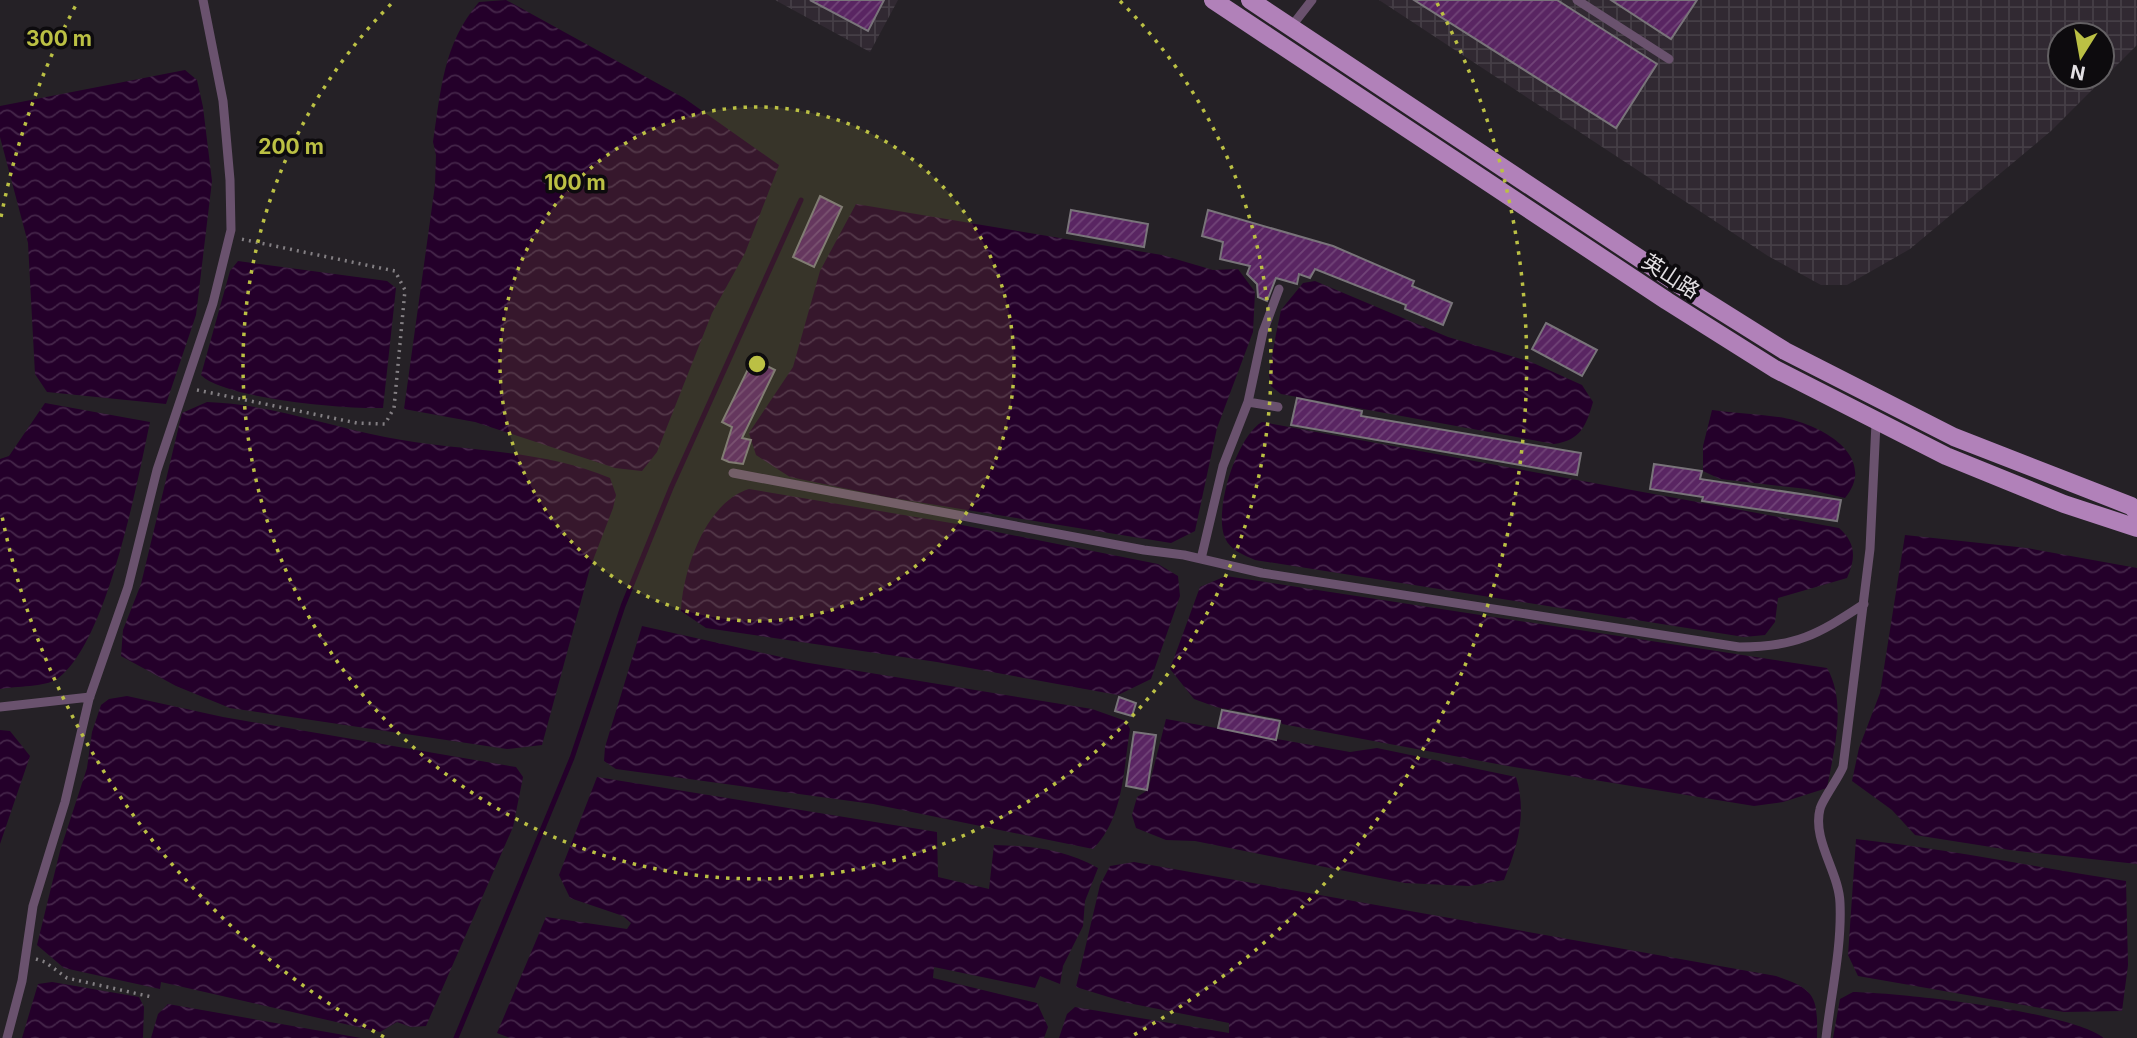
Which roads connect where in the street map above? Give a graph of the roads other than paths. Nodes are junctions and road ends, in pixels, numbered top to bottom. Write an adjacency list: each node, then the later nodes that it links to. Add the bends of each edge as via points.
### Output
1 (203, 0): 17 (lane, via 228,142 229,237 213,303 157,470 128,587)
2 (1213, 0): 11 (main road, 英山路, via 1720,336)
3 (1250, 0): 6 (main road, 英山路)
4 (1312, 0): 6 (lane)
5 (1577, 0): 7 (lane)
6 (1291, 27): 13 (main road, 英山路, via 1785,351 1954,437)
7 (1669, 59)
8 (1279, 289): 9 (lane, via 1263,332)
9 (1248, 402): 10 (lane); 15 (lane, via 1223,466)
10 (1278, 407)
11 (1876, 423): 14 (main road, 英山路, via 2004,481); 16 (lane)
12 (733, 473): 15 (lane)
13 (2137, 512)
14 (2137, 528)
15 (1201, 559): 16 (lane, via 1262,573 1739,648 1773,647 1805,639)
16 (1864, 604): 20 (lane, via 1843,767 1820,808 1819,834 1840,902)
17 (90, 697): 18 (lane); 19 (lane, via 65,802 35,897)
18 (0, 707)
19 (7, 1038)
20 (1826, 1038)

